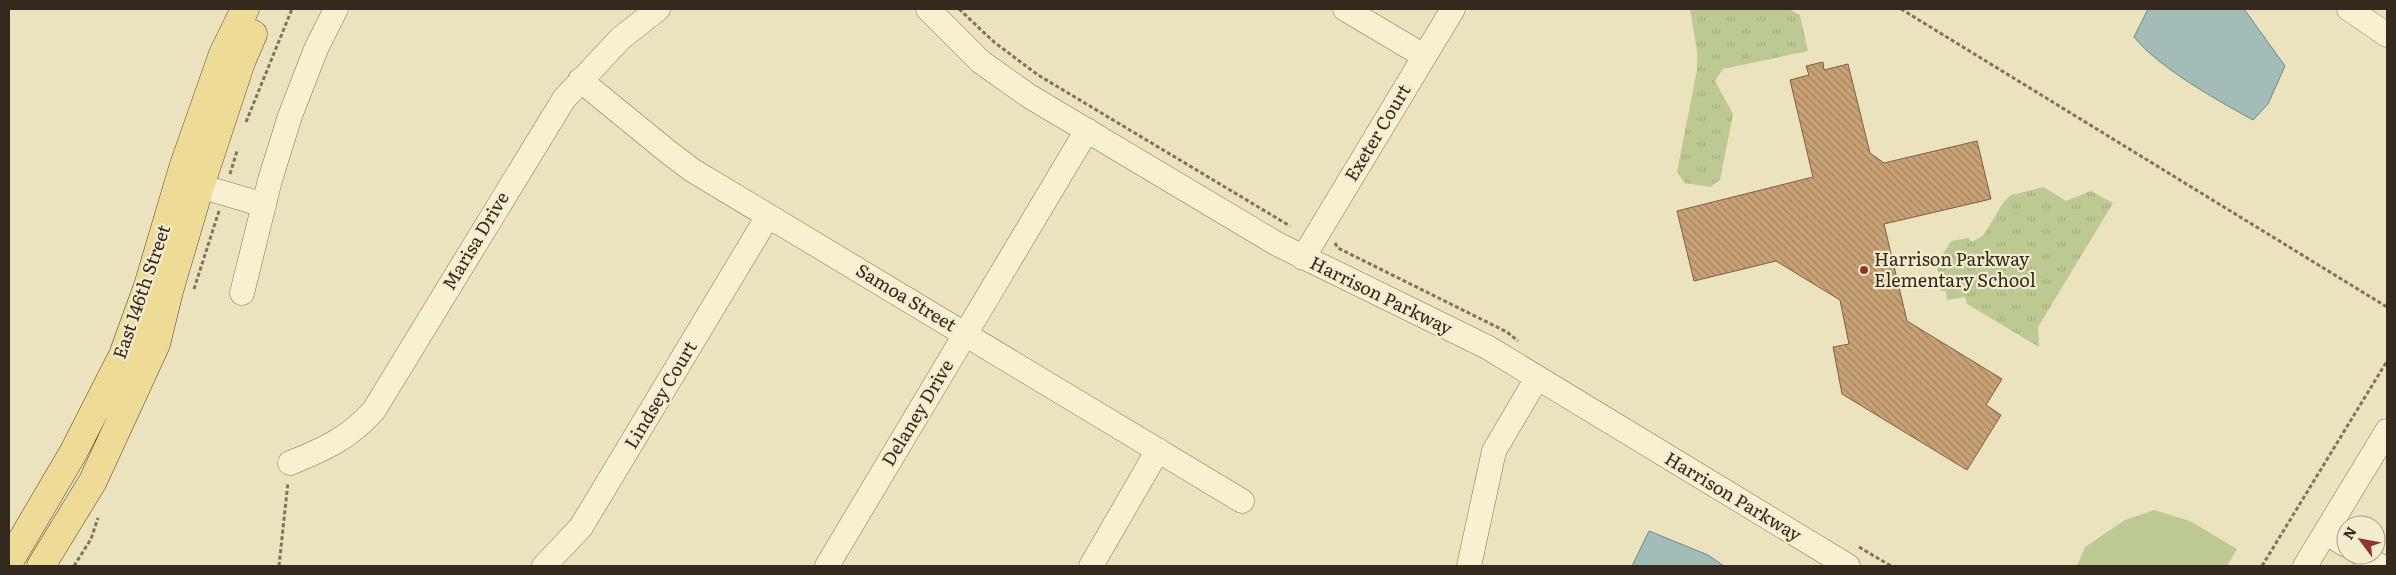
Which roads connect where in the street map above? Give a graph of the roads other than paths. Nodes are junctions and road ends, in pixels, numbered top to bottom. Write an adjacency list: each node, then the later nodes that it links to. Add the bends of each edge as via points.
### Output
1 (245, 9): 26 (main road, East 146th Street, via 224,54 186,159 148,286 123,355 73,453)
2 (264, 9): 13 (main road, East 146th Street, via 241,62)
3 (336, 9): 14 (street, via 316,49 290,116)
4 (658, 9): 11 (street, Marisa Drive, via 621,38)
5 (928, 9): 12 (street, Harrison Parkway, via 997,74)
6 (1344, 9): 10 (street)
7 (1453, 9): 10 (street, Exeter Court)
8 (2349, 9): 9 (street)
9 (2387, 35)
10 (1424, 56): 16 (street, Exeter Court)
11 (580, 80): 15 (street, Samoa Street, via 667,152); 22 (street, Marisa Drive, via 540,136 374,410 340,440)
12 (1087, 130): 16 (street, Harrison Parkway); 18 (street, Delaney Drive)
13 (200, 186): 14 (street); 27 (main road, East 146th Street, via 156,344 93,481)
14 (264, 205): 17 (street)
15 (768, 216): 18 (street, Samoa Street); 28 (street, Lindsey Court, via 581,527)
16 (1303, 258): 19 (street, Harrison Parkway, via 1487,347)
17 (242, 293)
18 (966, 334): 21 (street, Samoa Street); 29 (street, Delaney Drive)
19 (1537, 378): 31 (street, via 1494,451); 32 (street, Harrison Parkway)
20 (2387, 431): 24 (street)
21 (1158, 450): 23 (street, Samoa Street); 30 (street)
22 (290, 463)
23 (1242, 501)
24 (2326, 533): 25 (street); 33 (street)
25 (2336, 539)
26 (9, 562)
27 (41, 566)
28 (544, 566)
29 (827, 566)
30 (1091, 566)
31 (1469, 566)
32 (1848, 566)
33 (2305, 566)

